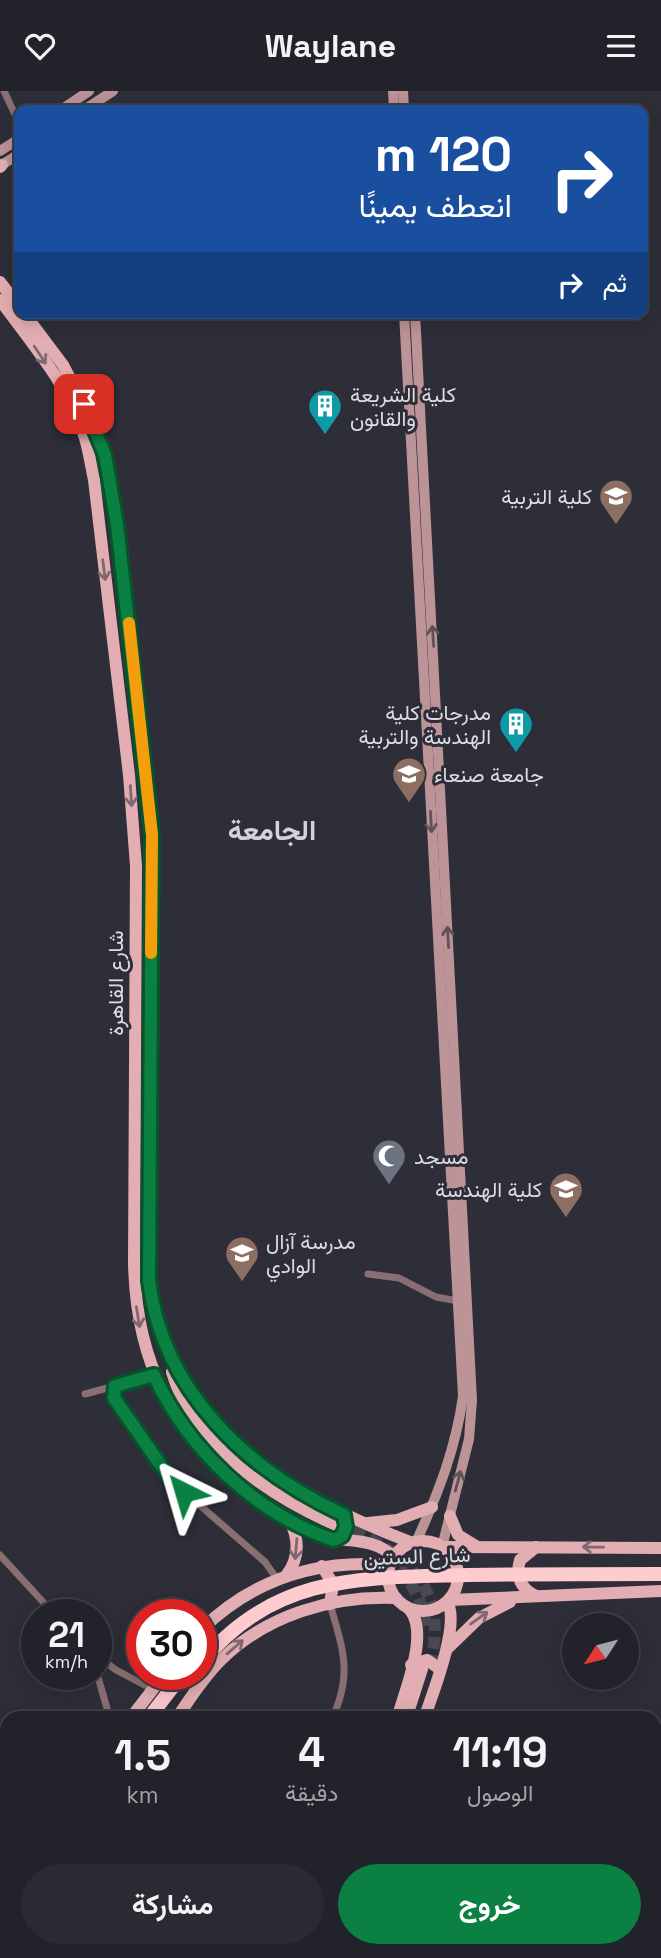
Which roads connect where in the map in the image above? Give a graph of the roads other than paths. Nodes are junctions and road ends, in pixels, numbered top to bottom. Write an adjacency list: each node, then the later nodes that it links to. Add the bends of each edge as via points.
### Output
1 (4, 91): 6 (street)
2 (89, 91): 4 (street)
3 (113, 91): 5 (street)
4 (68, 105)
5 (92, 105)
6 (14, 112)
7 (0, 283): 9 (main road)
8 (0, 300): 14 (main road, شارع القاهرة, one-way to 14, via 64,393 85,436)
9 (14, 301)
10 (28, 319): 13 (main road, شارع القاهرة, via 82,400 105,455)
11 (404, 319): 15 (street)
12 (415, 319): 15 (street)
13 (117, 525): 14 (main road); 27 (main road, شارع القاهرة, via 152,835 149,1281 158,1325 168,1353 201,1407 238,1448)
14 (99, 527): 19 (main road, شارع القاهرة, one-way to 19, via 130,775 136,866 134,1293)
15 (421, 530): 16 (street)
16 (455, 1139): 18 (street); 22 (street, via 471,1345 472,1400)
17 (368, 1274): 18 (street, via 399,1278 436,1297)
18 (458, 1301): 22 (street)
19 (154, 1375): 20 (street); 25 (main road, شارع القاهرة, via 174,1413 206,1455); 27 (main road, via 202,1439 238,1475 293,1514)
20 (115, 1386): 21 (street); 38 (street, via 114,1398 173,1482)
21 (85, 1394)
22 (463, 1437): 23 (street); 24 (street, one-way to 22)
23 (432, 1507): 26 (main road, via 397,1520); 28 (street)
24 (450, 1516): 29 (main road, via 458,1535); 31 (street)
25 (290, 1521): 27 (main road, شارع القاهرة); 38 (main road, one-way to 38, via 298,1546 293,1565)
26 (362, 1523): 27 (main road, شارع القاهرة); 28 (main road, شارع القاهرة)
27 (336, 1527): 34 (main road, شارع القاهرة, via 367,1541)
28 (415, 1542): 31 (main road); 34 (main road)
29 (476, 1546): 30 (main road, شارع الستين); 31 (main road, شارع الستين)
30 (536, 1546): 32 (main road, شارع الستين, one-way to 30); 40 (main road, via 524,1554 518,1567)
31 (442, 1547): 43 (main road, via 458,1572 457,1587)
32 (661, 1548)
33 (0, 1555): 42 (street)
34 (392, 1561): 35 (main road, شارع الستين); 41 (main road, via 389,1586)
35 (322, 1566): 38 (main road, شارع الستين); 44 (main road, via 333,1584)
36 (661, 1566): 47 (highway, شارع الستين, via 417,1568 324,1576 248,1609)
37 (661, 1574): 48 (highway, شارع الستين, bridge, via 410,1576 332,1582 251,1618)
38 (281, 1578): 46 (main road, شارع الستين)
39 (661, 1591): 40 (main road)
40 (530, 1597): 43 (main road); 49 (main road, one-way to 40, via 479,1618)
41 (396, 1598): 44 (main road, شارع الستين); 45 (main road)
42 (40, 1599)
43 (448, 1601): 45 (main road, via 429,1611); 49 (main road, via 452,1616)
44 (330, 1604): 58 (main road, شارع الستين, one-way to 44, via 245,1639 273,1622); 60 (street, via 346,1674)
45 (408, 1608): 50 (main road, via 417,1620)
46 (217, 1615)
47 (217, 1636)
48 (217, 1645)
49 (445, 1652): 50 (main road)
50 (425, 1668): 61 (main road); 62 (main road); 63 (main road); 64 (main road)
51 (102, 1690): 55 (street)
52 (151, 1690): 56 (main road)
53 (175, 1690): 57 (highway, شارع الستين)
54 (181, 1690): 59 (highway, شارع الستين)
55 (108, 1711)
56 (136, 1711)
57 (165, 1711)
58 (166, 1711)
59 (166, 1711)
60 (334, 1711)
61 (401, 1711)
62 (409, 1711)
63 (416, 1711)
64 (424, 1711)

